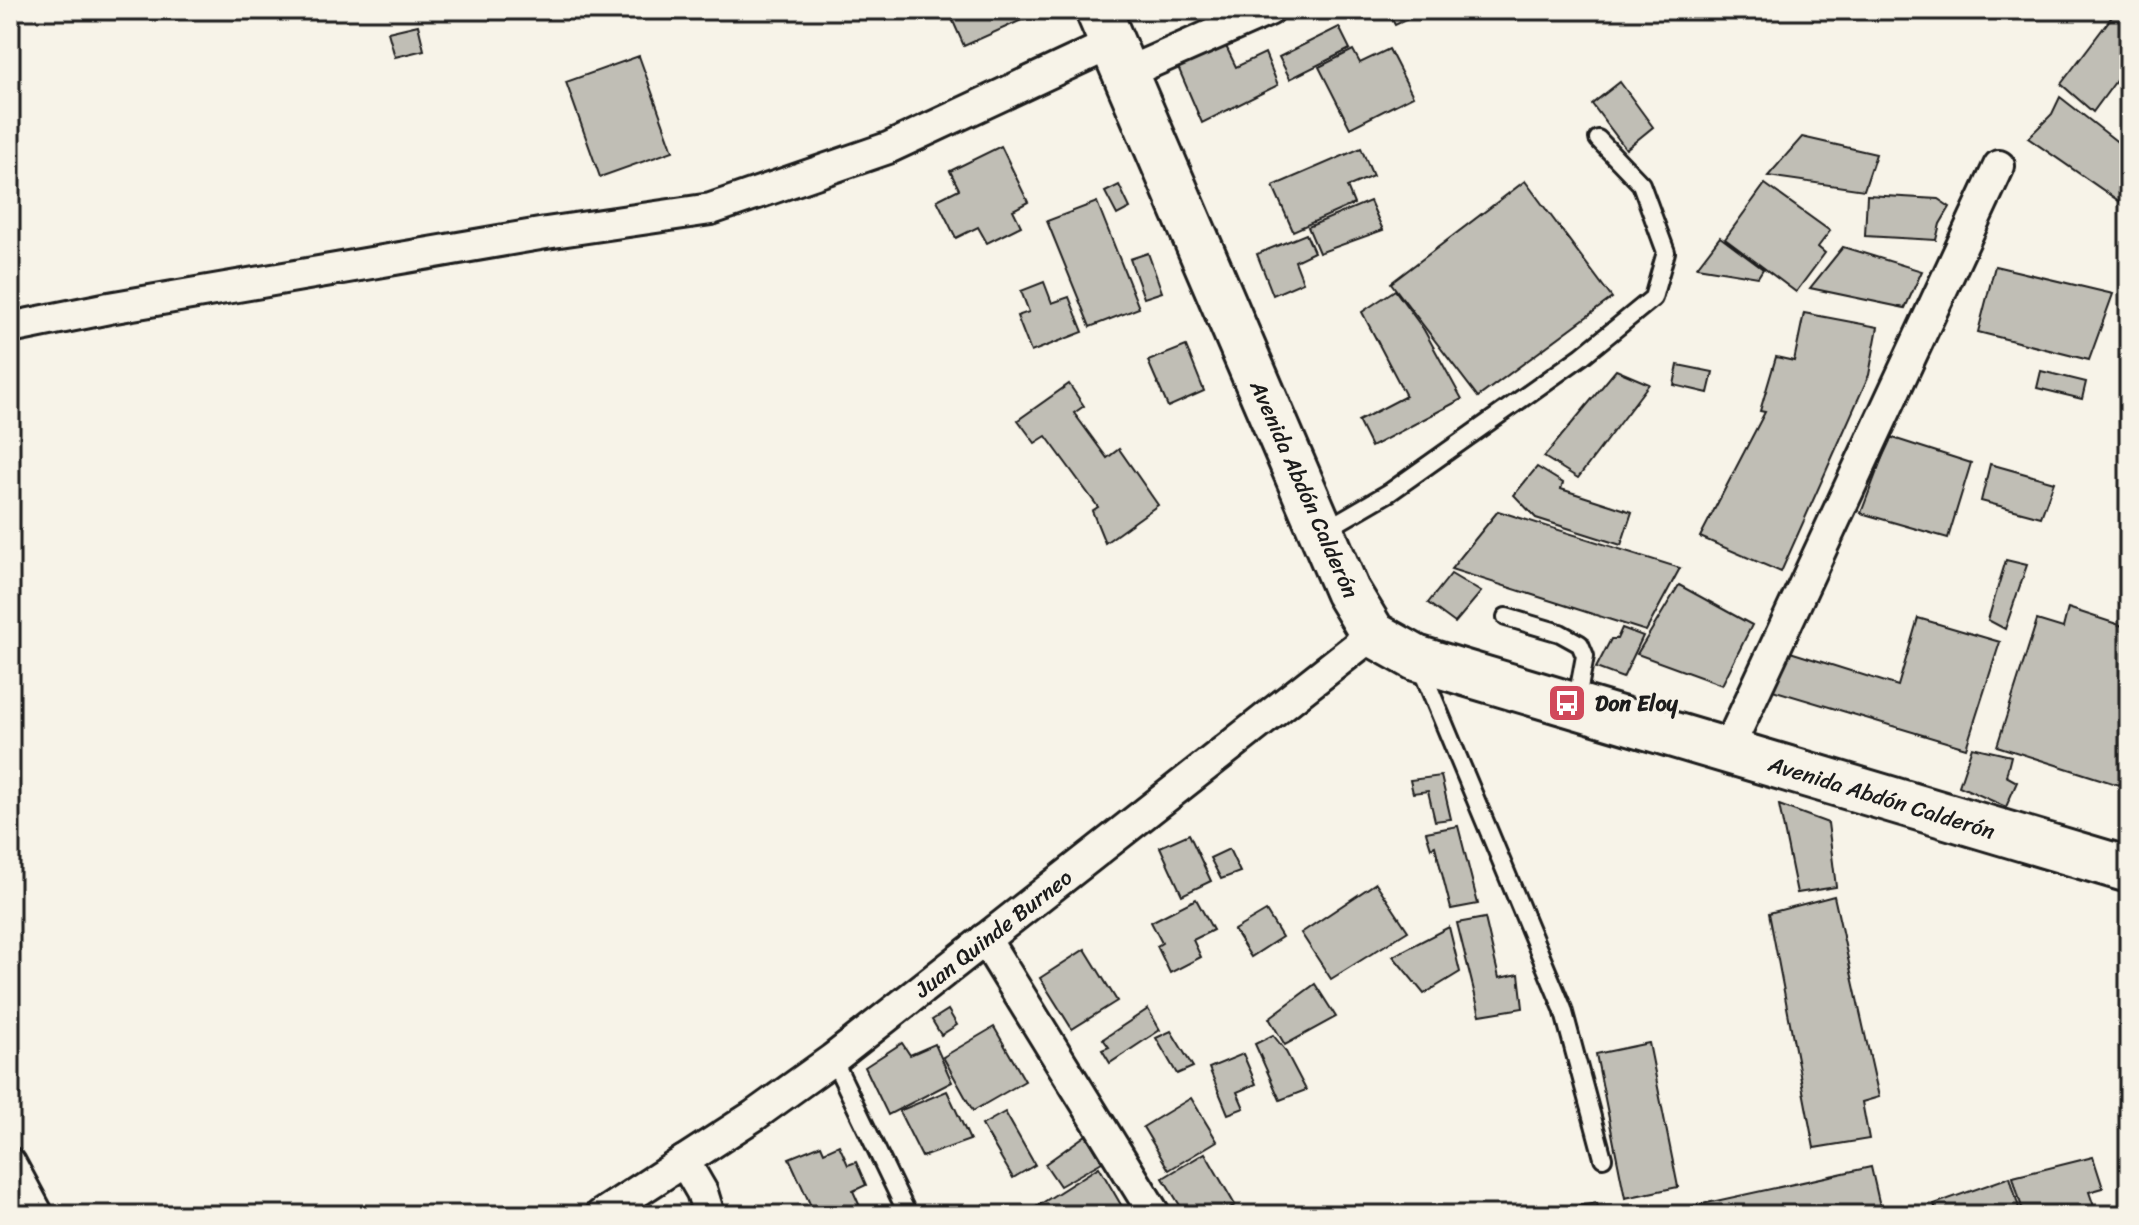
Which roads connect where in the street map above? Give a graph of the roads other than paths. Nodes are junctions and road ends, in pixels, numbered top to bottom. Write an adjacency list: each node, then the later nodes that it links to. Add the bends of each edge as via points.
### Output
1 (1269, 10): 2 (street)
2 (1112, 42): 5 (street, via 888,148 711,209); 6 (street, Avenida Abdón Calderón)
3 (1598, 139): 6 (lane, via 1641,184 1666,252 1653,298 1582,356 1390,492)
4 (1999, 166): 11 (street)
5 (10, 328)
6 (1322, 532): 8 (street, Avenida Abdón Calderón, via 1347,591)
7 (1506, 617): 10 (lane, via 1580,644 1585,656)
8 (1373, 634): 9 (street, Avenida Abdón Calderón); 13 (street, Juan Quinde Burneo)
9 (1416, 658): 10 (street, Avenida Abdón Calderón); 15 (lane, via 1563,1009)
10 (1576, 705): 11 (street, Avenida Abdón Calderón)
11 (1727, 751): 12 (street, Avenida Abdón Calderón)
12 (2129, 870)
13 (985, 939): 14 (street, Juan Quinde Burneo); 22 (street)
14 (833, 1059): 16 (street, Juan Quinde Burneo); 21 (lane)
15 (1603, 1158)
16 (684, 1161): 19 (street, Juan Quinde Burneo); 20 (street)
17 (10, 1163): 18 (street)
18 (38, 1215)
19 (601, 1215)
20 (709, 1215)
21 (908, 1215)
22 (1155, 1215)

